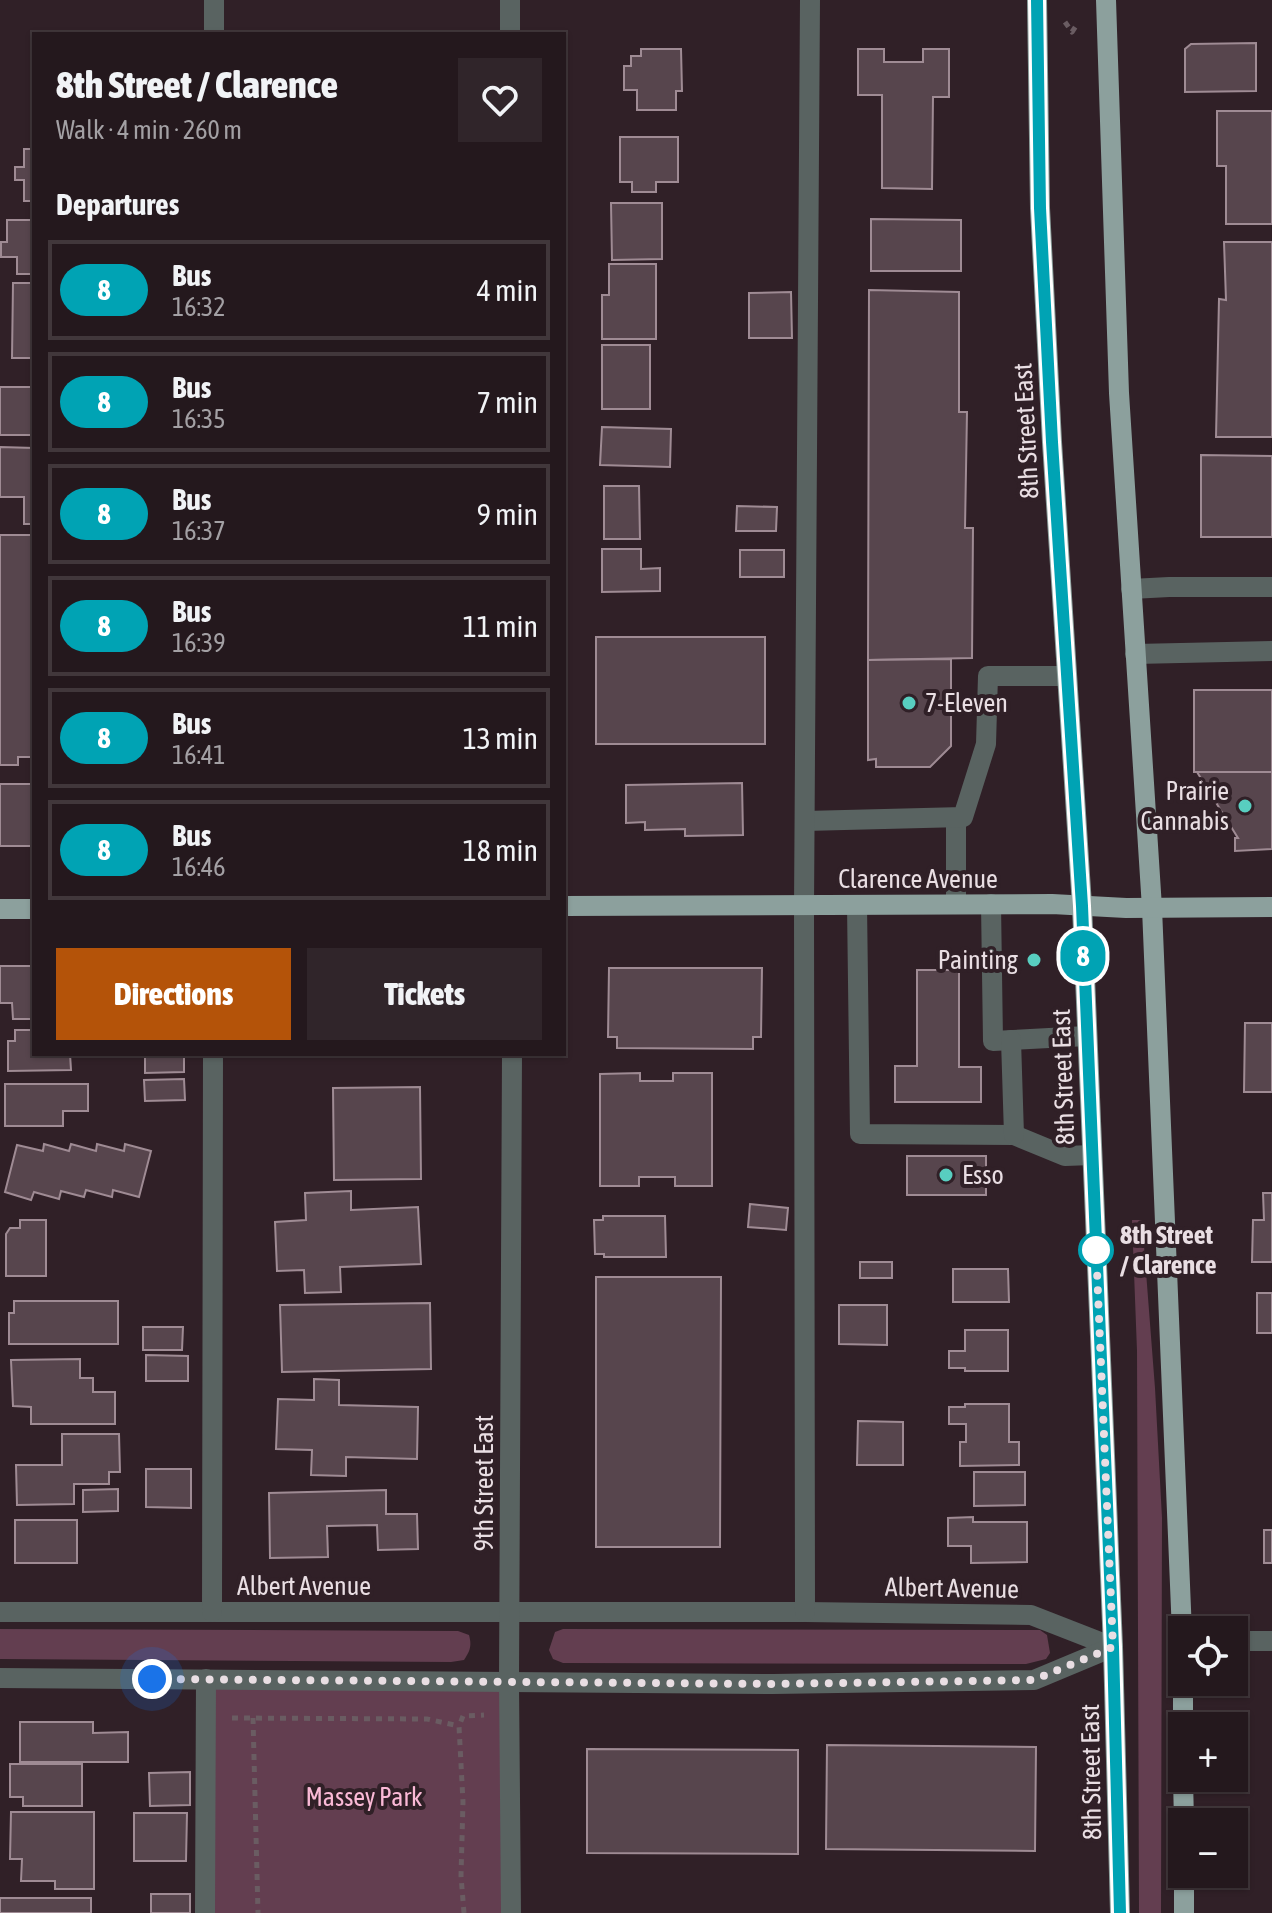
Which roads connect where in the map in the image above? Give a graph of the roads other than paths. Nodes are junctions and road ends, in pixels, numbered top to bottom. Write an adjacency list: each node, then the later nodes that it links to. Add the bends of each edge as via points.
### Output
1 (214, 0): 6 (street)
2 (510, 0): 7 (street)
3 (810, 0): 14 (street)
4 (1037, 0): 12 (main road, 8th Street East, via 1040,208)
5 (1106, 0): 9 (main road, via 1117,362)
6 (214, 32)
7 (510, 32)
8 (1272, 587): 9 (street)
9 (1131, 589): 11 (main road)
10 (1272, 651): 11 (street)
11 (1135, 654): 22 (main road)
12 (1066, 676): 13 (street, via 988,676 986,744 963,817); 20 (main road, 8th Street East)
13 (956, 818): 14 (street); 15 (street)
14 (805, 821): 19 (street)
15 (956, 904): 16 (main road, Clarence Avenue); 17 (main road, Clarence Avenue)
16 (991, 904): 20 (main road, Clarence Avenue); 26 (street, via 993,1041)
17 (857, 905): 19 (main road, Clarence Avenue); 29 (street, via 860,1134)
18 (566, 906): 19 (main road, Clarence Avenue)
19 (804, 906): 34 (street)
20 (1082, 906): 22 (main road, Clarence Avenue); 25 (main road, 8th Street East)
21 (1272, 907): 22 (main road, Clarence Avenue)
22 (1152, 908): 35 (main road)
23 (0, 909): 24 (main road)
24 (32, 909)
25 (1087, 1036): 26 (street); 30 (main road, 8th Street East)
26 (1011, 1040): 29 (street)
27 (213, 1056): 32 (street)
28 (512, 1056): 33 (street, 9th Street East)
29 (1014, 1135): 30 (street, via 1065,1156)
30 (1092, 1155): 38 (main road, 8th Street East)
31 (0, 1612): 32 (street, Albert Avenue)
32 (212, 1612): 33 (street, Albert Avenue)
33 (510, 1612): 34 (street, Albert Avenue); 41 (street, 9th Street East)
34 (805, 1612): 38 (street, Albert Avenue, via 1031,1615)
35 (1181, 1616)
36 (1248, 1641): 37 (street)
37 (1272, 1641)
38 (1113, 1647): 41 (street, via 1034,1680); 45 (main road, 8th Street East)
39 (0, 1678): 40 (street)
40 (206, 1679): 41 (street); 43 (street)
41 (509, 1682): 44 (street, 9th Street East)
42 (1184, 1888): 46 (main road)
43 (205, 1913)
44 (511, 1913)
45 (1120, 1913)
46 (1184, 1913)

